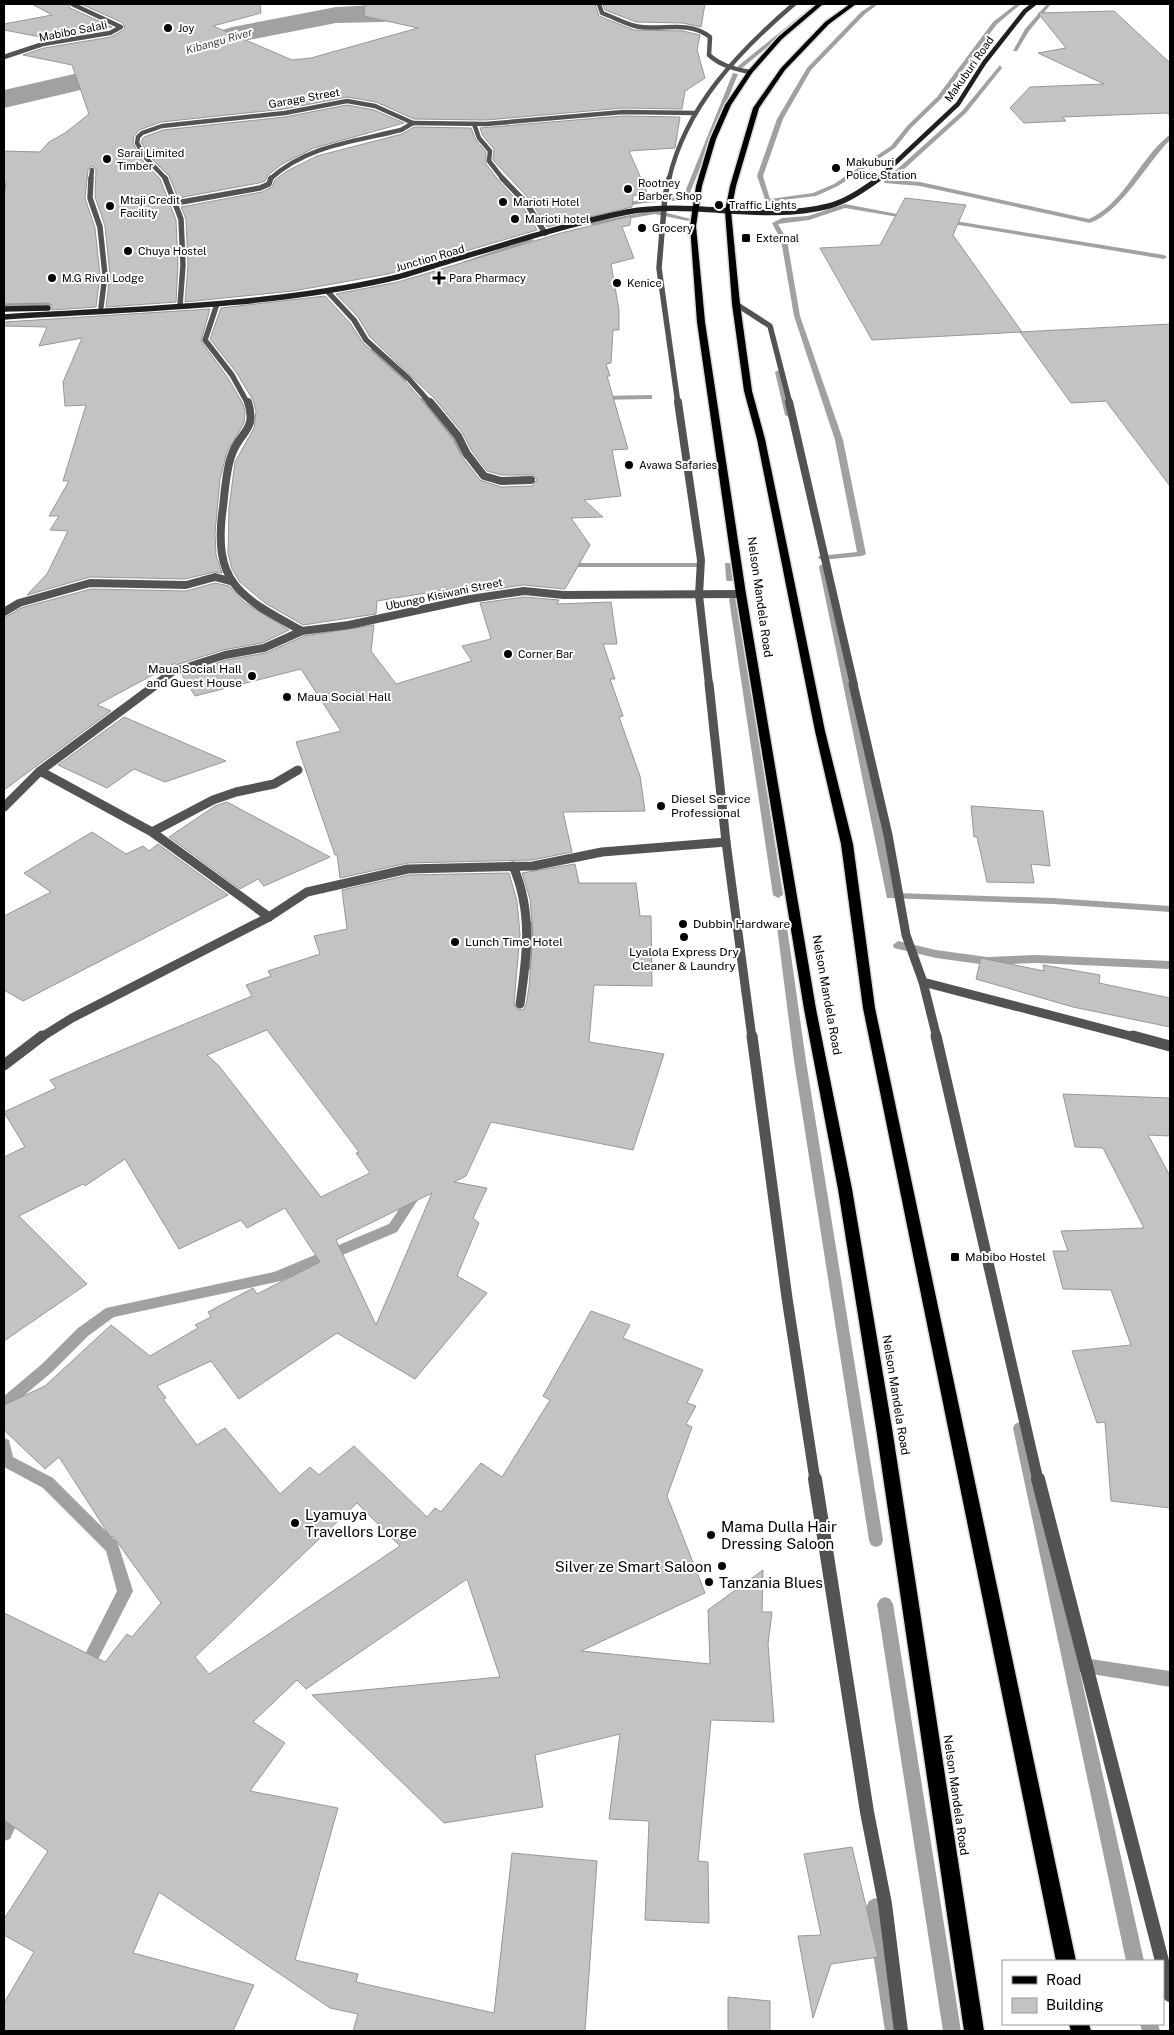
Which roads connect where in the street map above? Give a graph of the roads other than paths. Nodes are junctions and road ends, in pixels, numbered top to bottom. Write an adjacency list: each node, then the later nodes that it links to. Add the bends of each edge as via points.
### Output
1 (72, 4): 7 (street, Mabibo Salali, via 121,27 110,33 43,44)
2 (599, 4): 8 (street, via 602,12 636,26 701,30 710,37 710,55)
3 (794, 4): 8 (street)
4 (820, 4): 9 (main road, Nelson Mandela Road, via 780,38)
5 (853, 4): 17 (main road, via 827,23 783,69 756,108)
6 (1034, 4): 17 (street, Makuburi Road, via 1024,11 984,63 958,104 880,178 850,198 829,206 777,213)
7 (4, 57)
8 (727, 68): 9 (street); 10 (street)
9 (750, 72): 15 (main road, Nelson Mandela Road, via 728,105 713,139 699,186)
10 (695, 114): 12 (street, via 623,112); 16 (street, via 675,154)
11 (413, 123): 12 (street); 14 (street, via 401,130 300,156 265,186); 14 (street, Garage Street, via 384,109 347,101 285,113 170,124 149,129 138,137 137,143 146,158 164,175)
12 (474, 124): 18 (street, via 479,138 490,151 489,161 527,204)
13 (92, 170): 23 (street, via 90,198 100,227 105,275)
14 (176, 203): 22 (street, Garage Street, via 181,219 183,265)
15 (697, 208): 16 (street, Junction Road); 17 (street, Junction Road); 29 (main road, Nelson Mandela Road, via 694,226 701,322)
16 (664, 209): 18 (street, Junction Road, via 600,218); 30 (street, via 659,268 701,560)
17 (728, 211): 21 (main road)
18 (545, 233): 19 (street, Junction Road, via 391,279)
19 (326, 291): 20 (street, Junction Road); 27 (street, via 354,320 366,340 408,378 444,418 484,476 501,481)
20 (217, 304): 22 (street, Junction Road); 28 (street, via 205,340 245,394 252,416 250,428 232,456 223,496 219,551)
21 (736, 304): 40 (street, via 770,326 774,335 888,834 906,935); 44 (main road, via 748,391 847,844 869,1008)
22 (180, 305): 25 (street, Junction Road)
23 (101, 307): 24 (street, Junction Road); 25 (street, Junction Road)
24 (4, 309)
25 (134, 310): 26 (street, Junction Road)
26 (4, 317)
27 (531, 480)
28 (230, 581): 31 (street, via 215,577 186,585 90,583 19,602); 32 (street, via 258,606)
29 (740, 594): 30 (street, Ubungo Kisiwani Street); 49 (main road, Nelson Mandela Road, via 810,1009 856,1256)
30 (699, 595): 32 (street, Ubungo Kisiwani Street, via 564,596 524,591); 37 (street)
31 (4, 612)
32 (302, 632): 34 (street, Ubungo Kisiwani Street, via 264,648 225,655 172,672)
33 (298, 770): 36 (street, via 274,784 213,800)
34 (40, 771): 35 (street, Ubungo Kisiwani Street); 36 (street)
35 (4, 808)
36 (152, 832): 39 (street)
37 (726, 842): 38 (street, via 602,852 533,866); 48 (street, via 787,1298 885,1904)
38 (513, 866): 39 (street, via 408,868 307,892); 41 (street, via 525,891 529,910)
39 (269, 917): 43 (street, via 72,1018)
40 (923, 982): 42 (street); 45 (street, via 1039,1483)
41 (520, 1004)
42 (1170, 1046)
43 (4, 1065)
44 (1066, 1960)
45 (1162, 1960)
46 (1164, 1970): 47 (street)
47 (1170, 1995)
48 (901, 2031)
49 (974, 2031)

